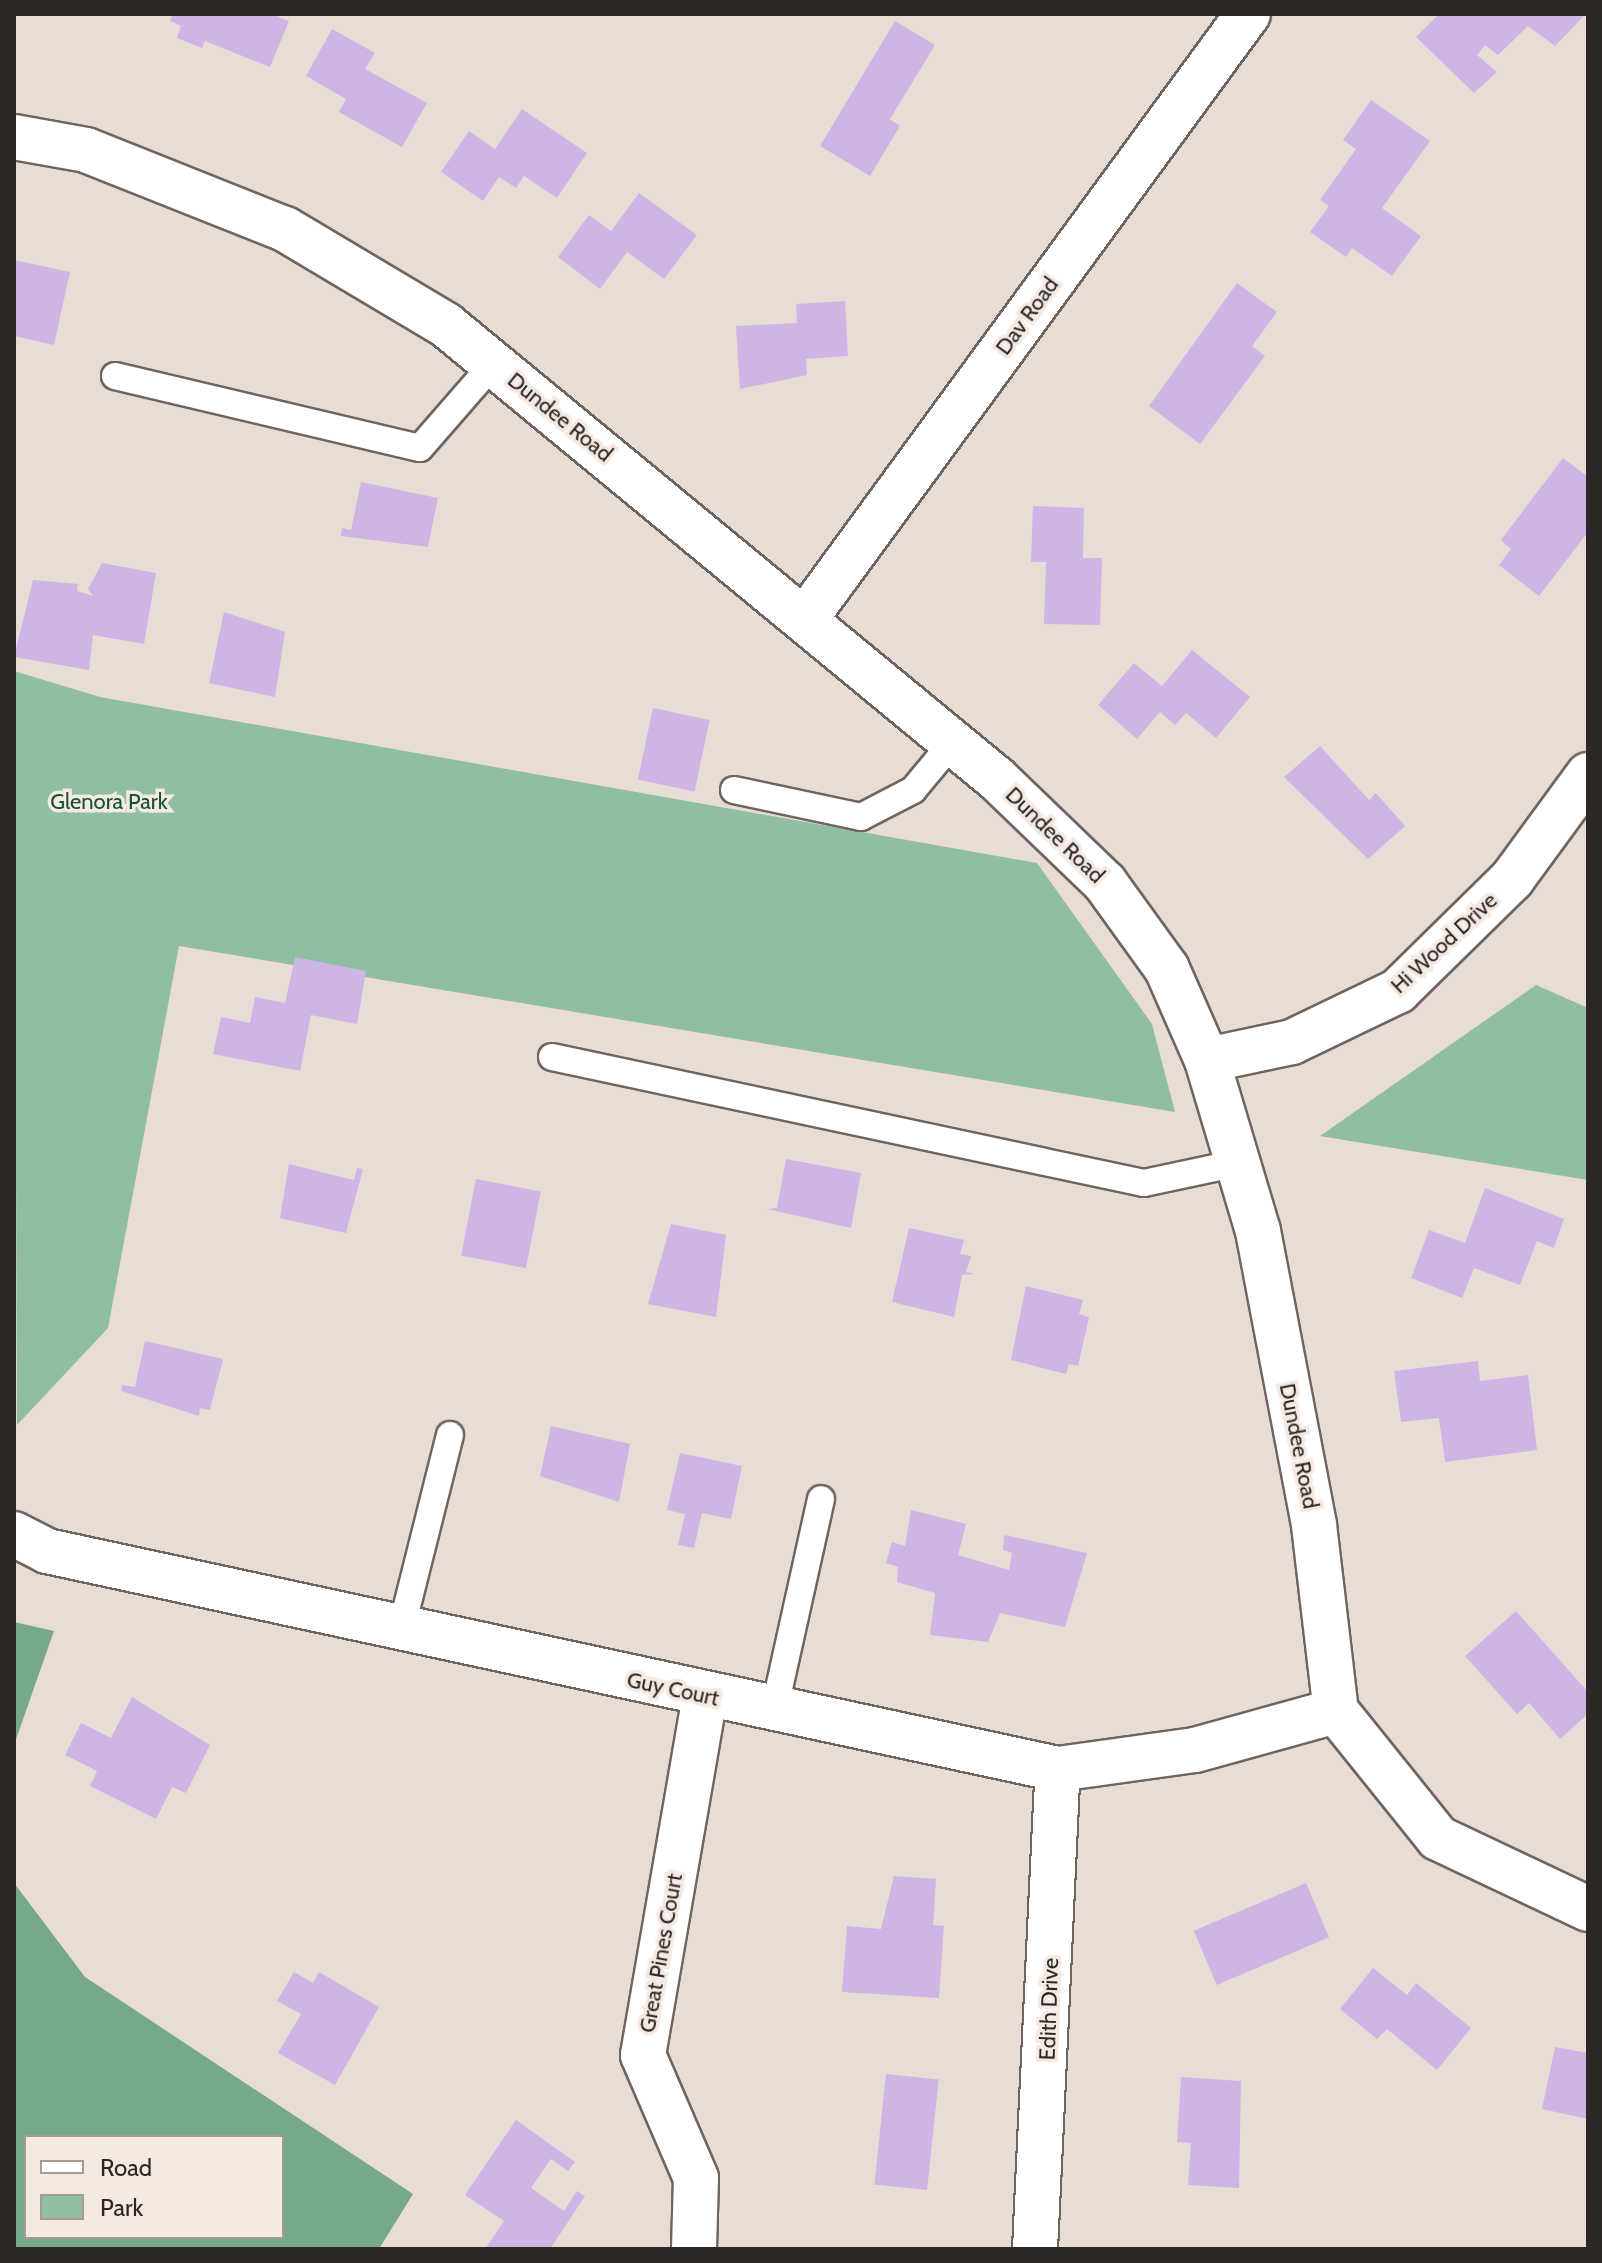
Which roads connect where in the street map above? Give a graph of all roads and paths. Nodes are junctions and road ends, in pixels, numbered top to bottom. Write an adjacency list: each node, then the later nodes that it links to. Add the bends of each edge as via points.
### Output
1 (1248, 14): 5 (street, Dav Road)
2 (14, 137): 3 (street, Dundee Road, via 86,150 285,229 446,325)
3 (494, 363): 4 (lane, via 420,448); 5 (street, Dundee Road)
4 (115, 376)
5 (805, 619): 6 (street, Dundee Road)
6 (953, 742): 8 (lane, via 913,790 861,817); 10 (street, Dundee Road, via 1105,883 1167,969)
7 (1588, 775): 10 (street, Hi Wood Drive, via 1512,879 1398,991 1292,1042)
8 (734, 790)
9 (552, 1057): 11 (lane, via 1144,1183)
10 (1207, 1060): 11 (street, Dundee Road)
11 (1238, 1163): 18 (street, Dundee Road, via 1258,1231 1314,1525)
12 (450, 1435): 15 (lane)
13 (821, 1499): 17 (lane)
14 (14, 1534): 15 (street, Guy Court, via 47,1551)
15 (401, 1630): 16 (street, Guy Court)
16 (705, 1697): 17 (street, Guy Court); 21 (street, Great Pines Court, via 643,2055 696,2178)
17 (774, 1711): 19 (street, Guy Court)
18 (1336, 1711): 19 (street, Guy Court, via 1195,1750); 20 (street, via 1438,1838)
19 (1058, 1769): 22 (street, Edith Drive)
20 (1588, 1909)
21 (694, 2249)
22 (1035, 2249)

